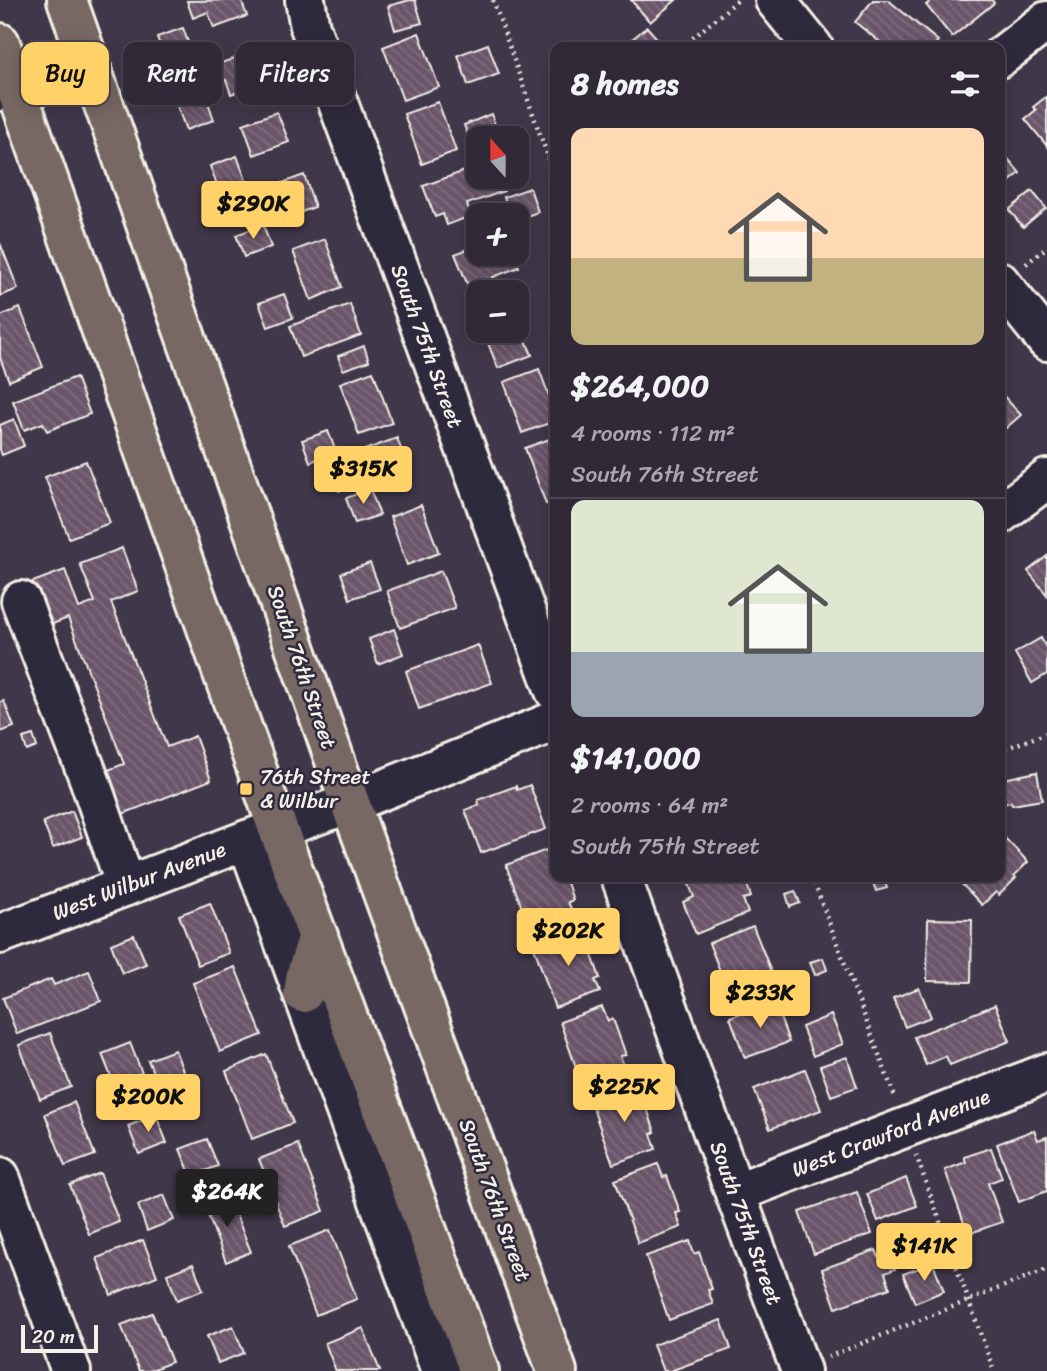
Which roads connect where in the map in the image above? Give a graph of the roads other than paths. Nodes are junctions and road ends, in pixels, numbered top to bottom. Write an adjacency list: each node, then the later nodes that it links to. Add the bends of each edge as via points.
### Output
1 (66, 0): 5 (main road, South 76th Street)
2 (305, 0): 16 (street, South 75th Street, via 314,40)
3 (775, 0): 6 (street)
4 (1047, 21): 8 (street)
5 (82, 42)
6 (809, 42)
7 (0, 43): 9 (main road)
8 (1005, 53)
9 (8, 88): 19 (main road)
10 (104, 105): 18 (main road, South 76th Street)
11 (1010, 275): 12 (street)
12 (1047, 341)
13 (1047, 479): 14 (street)
14 (1005, 510)
15 (21, 601): 21 (street)
16 (550, 677)
17 (550, 722): 18 (street, West Wilbur Avenue)
18 (350, 803): 19 (street, West Wilbur Avenue); 32 (main road, South 76th Street)
19 (263, 835): 21 (street, West Wilbur Avenue); 23 (main road); 24 (street)
20 (623, 882): 27 (street, South 75th Street)
21 (126, 886): 22 (street, West Wilbur Avenue)
22 (0, 934)
23 (318, 936): 24 (main road); 31 (main road)
24 (303, 993): 30 (street)
25 (1047, 1073): 27 (street, West Crawford Avenue)
26 (0, 1177): 29 (street)
27 (734, 1193): 28 (street, South 75th Street)
28 (801, 1370)
29 (71, 1371)
30 (441, 1371)
31 (479, 1371)
32 (557, 1371)

